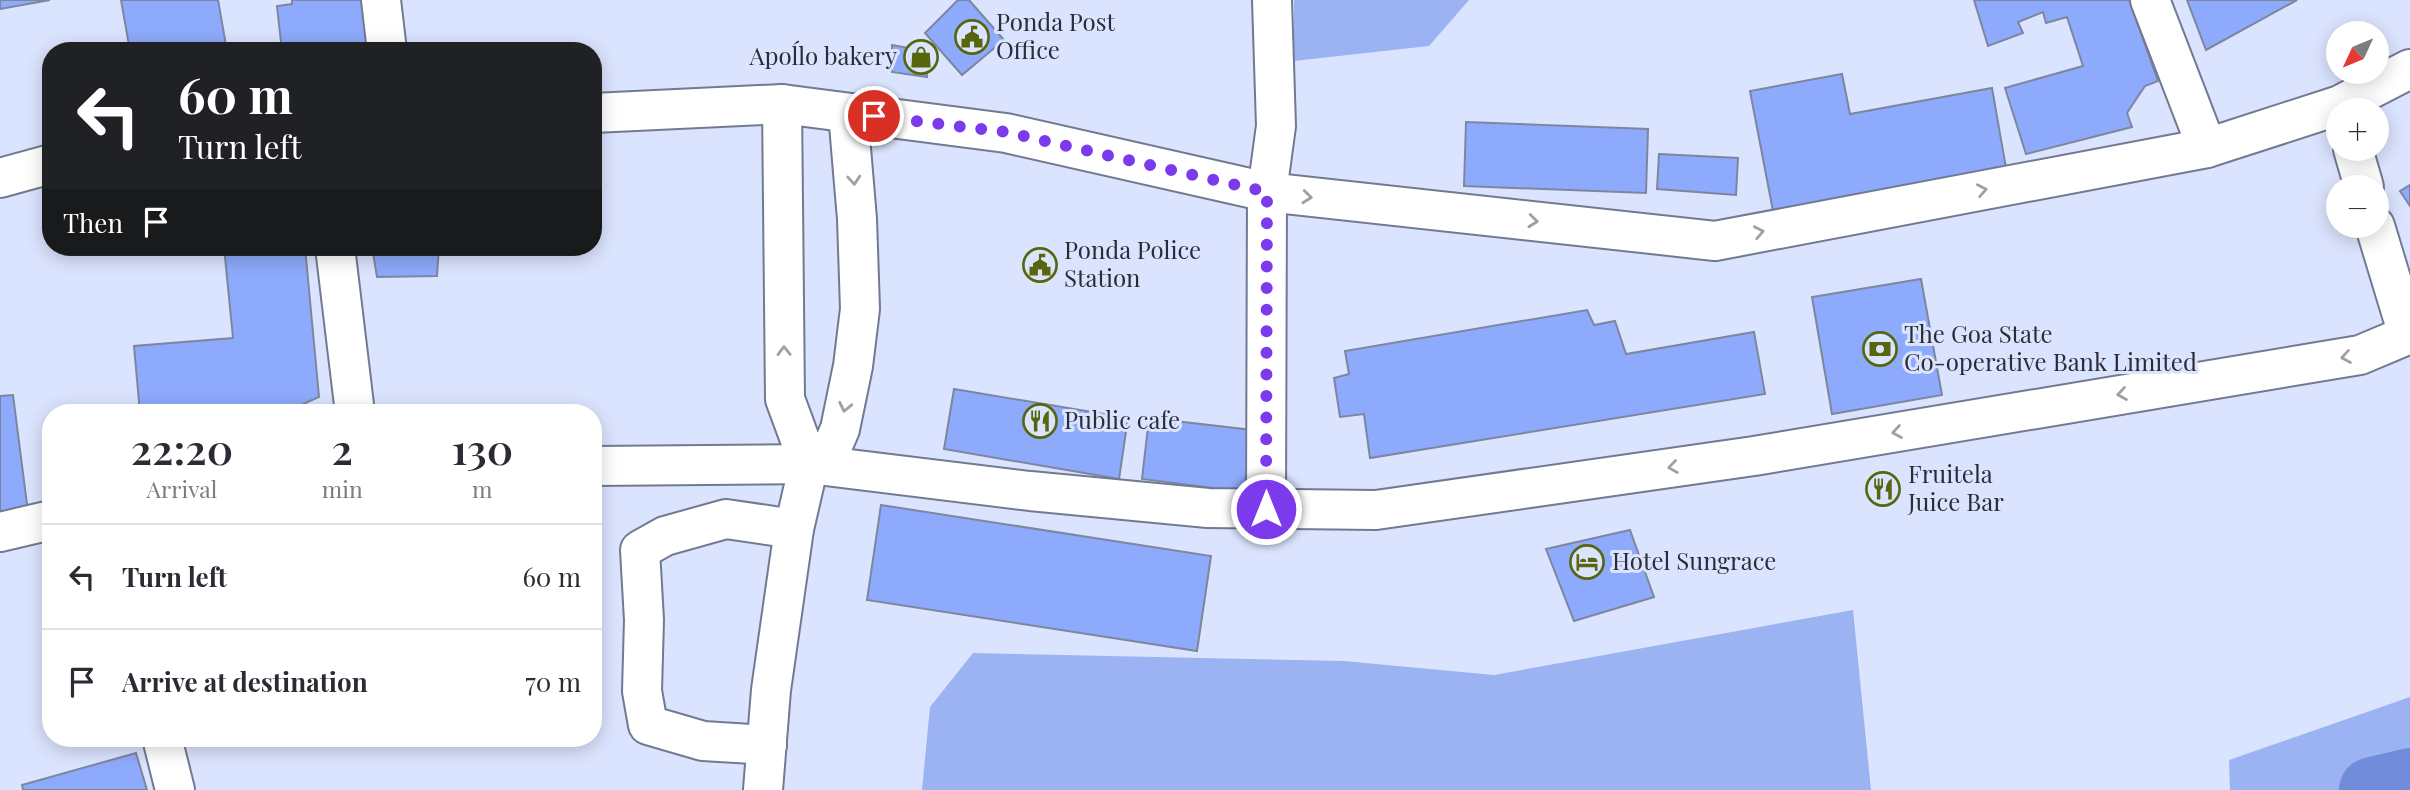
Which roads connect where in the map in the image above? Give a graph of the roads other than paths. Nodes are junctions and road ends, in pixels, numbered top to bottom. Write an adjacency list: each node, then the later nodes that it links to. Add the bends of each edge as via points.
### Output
1 (381, 0): 4 (main road)
2 (1272, 0): 14 (main road, via 1276,126)
3 (2150, 0): 11 (main road)
4 (386, 42)
5 (2410, 69): 6 (main road)
6 (2359, 98)
7 (782, 104): 9 (main road); 10 (main road); 19 (main road, one-way to 7, via 785,399)
8 (2326, 112): 11 (main road)
9 (602, 113)
10 (848, 113): 14 (main road, via 1006,132); 19 (main road, one-way to 19, via 860,309 840,429 834,443)
11 (2207, 148): 14 (main road, one-way to 11, via 1715,241)
12 (42, 166): 13 (main road)
13 (0, 178)
14 (1267, 192): 21 (main road)
15 (2379, 238): 17 (main road)
16 (336, 256): 18 (main road)
17 (2409, 334): 21 (main road, one-way to 21, via 2360,355 1754,456 1376,510)
18 (354, 404)
19 (809, 464): 20 (main road); 21 (main road, via 1044,493); 23 (main road)
20 (602, 466)
21 (1266, 509)
22 (42, 522): 24 (main road)
23 (794, 529): 25 (main road); 25 (main road, via 726,519 665,536 640,550 642,691 648,725 703,741)
24 (0, 533)
25 (767, 745): 28 (main road)
26 (164, 747): 27 (main road)
27 (174, 790)
28 (763, 790)

